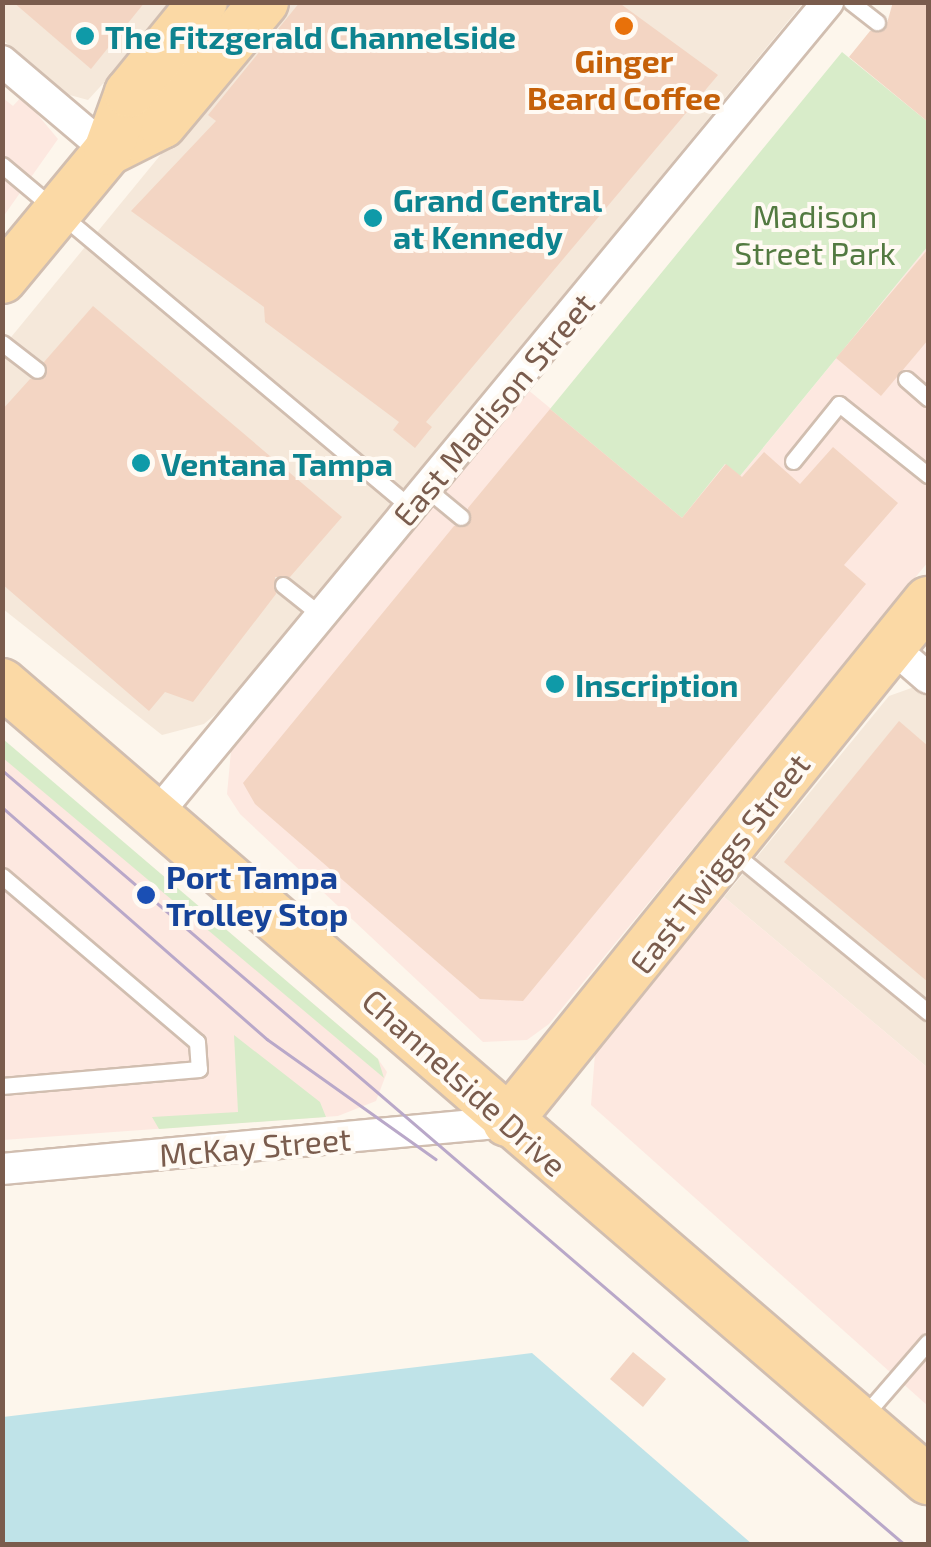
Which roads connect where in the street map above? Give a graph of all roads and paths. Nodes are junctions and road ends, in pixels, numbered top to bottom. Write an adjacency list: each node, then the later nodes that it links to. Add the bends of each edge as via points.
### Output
1 (204, 2): 7 (main road, via 128,93)
2 (264, 2): 7 (main road, via 162,124)
3 (828, 2): 17 (street, East Madison Street)
4 (852, 2): 5 (lane)
5 (877, 22)
6 (2, 61): 7 (street)
7 (108, 151): 9 (main road)
8 (2, 165): 9 (lane)
9 (59, 211): 10 (main road); 17 (lane)
10 (2, 279)
11 (2, 343): 12 (lane)
12 (37, 370)
13 (906, 379): 14 (lane)
14 (928, 398)
15 (793, 462): 16 (lane, via 839,404)
16 (928, 476)
17 (419, 498): 18 (lane); 21 (street, East Madison Street)
18 (461, 517)
19 (283, 585): 21 (lane)
20 (928, 601): 22 (main road, East Twiggs Street)
21 (322, 616): 25 (street, East Madison Street)
22 (892, 646): 23 (street); 26 (main road, East Twiggs Street)
23 (928, 678)
24 (2, 684): 25 (main road, Channelside Drive)
25 (156, 815): 30 (main road, Channelside Drive)
26 (730, 850): 28 (lane); 30 (main road, East Twiggs Street)
27 (2, 876): 29 (lane, via 197,1042 199,1069)
28 (928, 1012)
29 (2, 1086)
30 (507, 1122): 31 (street, McKay Street); 33 (main road, Channelside Drive)
31 (2, 1169)
32 (928, 1342): 33 (lane)
33 (860, 1420): 34 (main road, Channelside Drive)
34 (928, 1480)

